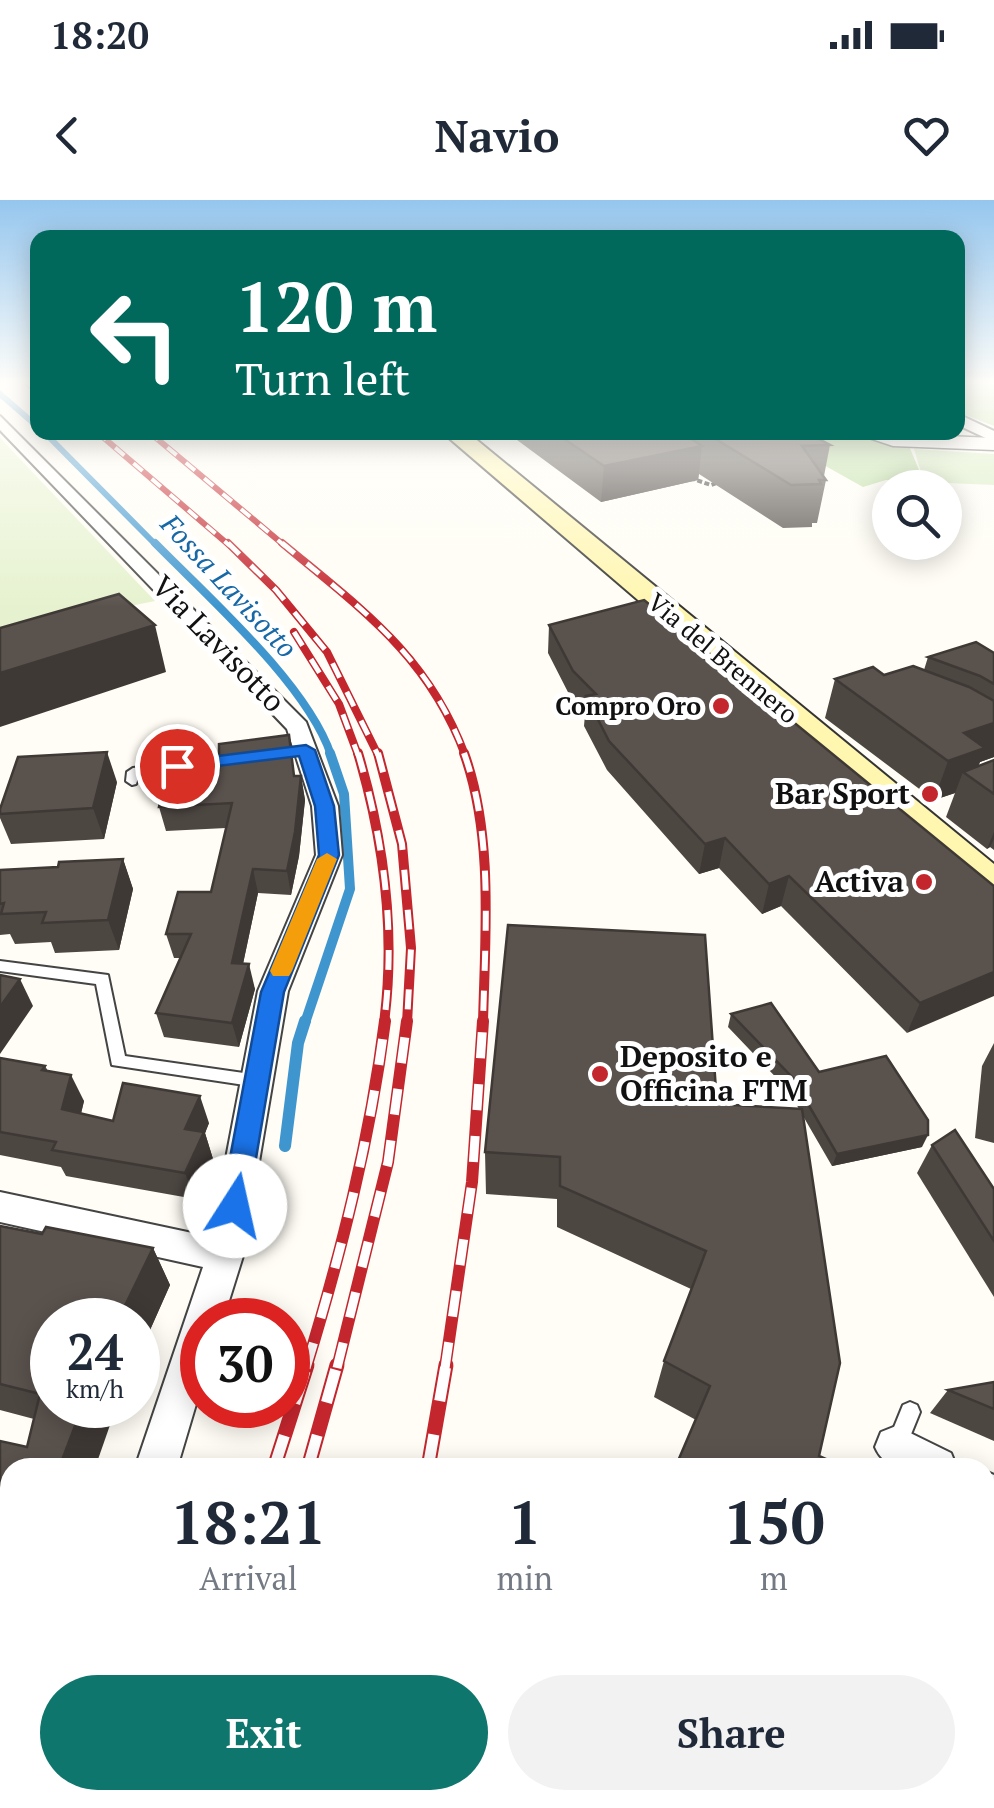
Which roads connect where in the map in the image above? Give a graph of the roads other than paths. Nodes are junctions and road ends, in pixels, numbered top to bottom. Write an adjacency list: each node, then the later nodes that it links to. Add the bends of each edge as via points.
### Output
1 (36, 457): 7 (street, Via Lavisotto, via 298,727 297,751 325,806 329,855 273,992)
2 (483, 457): 5 (main road, Via del Brennero)
3 (252, 757): 4 (lane, via 134,772)
4 (132, 781)
5 (988, 871)
6 (0, 966): 7 (lane, via 103,979 118,1061)
7 (257, 1080): 9 (street, Via Lavisotto)
8 (0, 1207): 9 (street)
9 (225, 1256): 10 (street, Via Lavisotto)
10 (211, 1298)
11 (180, 1393): 13 (street, Via Lavisotto)
12 (903, 1430): 14 (street)
13 (159, 1458)
14 (927, 1458)

